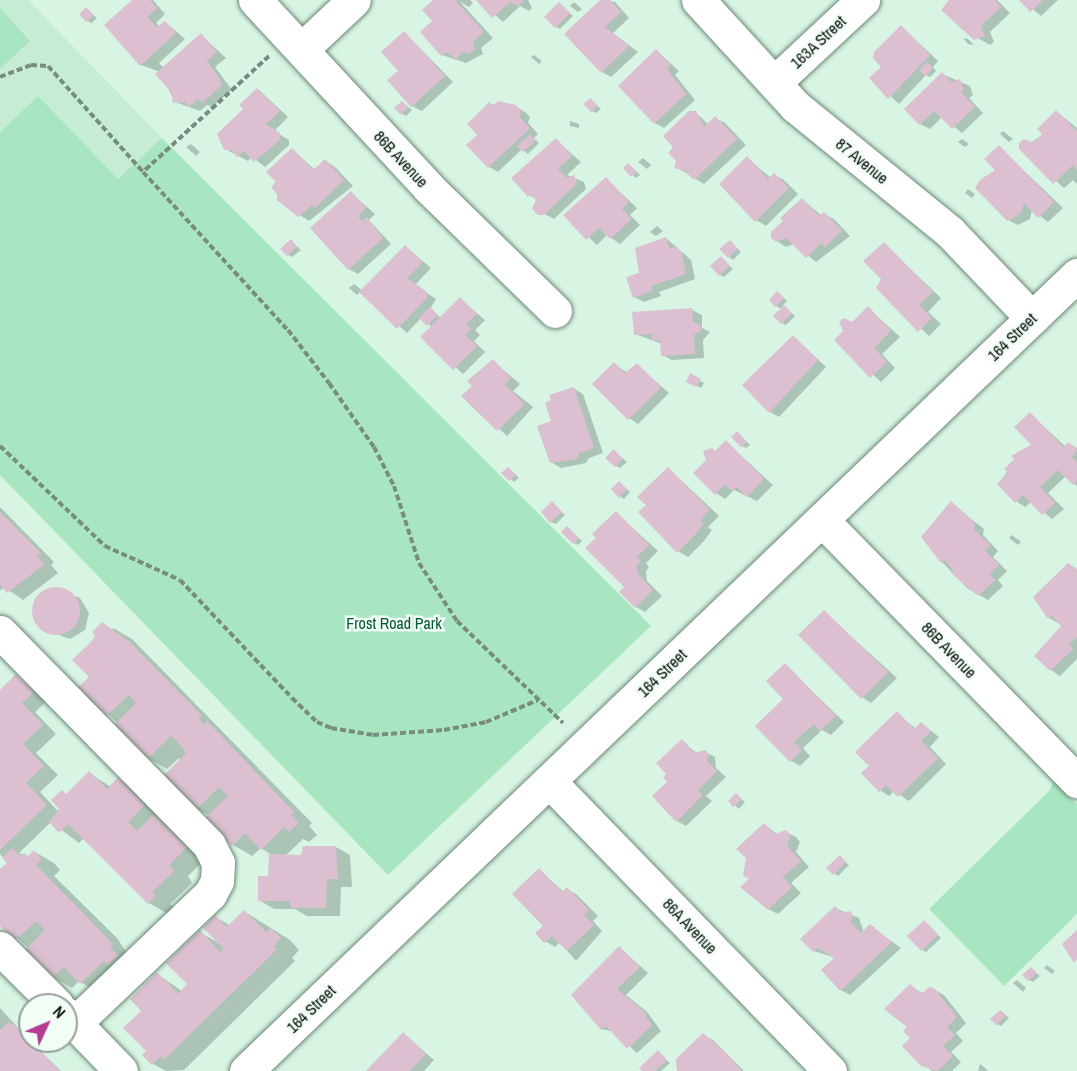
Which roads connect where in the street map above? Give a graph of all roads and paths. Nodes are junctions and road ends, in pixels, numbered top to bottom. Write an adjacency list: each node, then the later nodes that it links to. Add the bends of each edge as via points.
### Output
1 (255, 0): 5 (street, 86B Avenue)
2 (354, 0): 5 (street)
3 (698, 0): 7 (street, 87 Avenue)
4 (863, 0): 7 (street, 163A Street)
5 (287, 51): 8 (path); 10 (street, 86B Avenue)
6 (0, 77): 8 (path, via 31,65 48,66)
7 (774, 83): 11 (street, 87 Avenue, via 803,113 950,232)
8 (143, 172): 15 (path, via 288,330 329,383 374,447 394,486 419,563 438,594 457,621)
9 (1077, 274): 11 (street, 164 Street)
10 (555, 311)
11 (1032, 318): 13 (street, 164 Street)
12 (0, 446): 15 (path, via 105,546 180,580 292,698 324,725 373,735 444,730 486,723)
13 (822, 520): 17 (street, 86B Avenue); 18 (street, 164 Street)
14 (0, 632): 21 (street, via 209,846 218,863 217,881 210,894)
15 (538, 700): 16 (path)
16 (563, 723)
17 (1077, 781)
18 (549, 782): 24 (street, 164 Street); 25 (street, 86A Avenue)
19 (0, 948): 20 (street)
20 (45, 993)
21 (78, 1004)
22 (78, 1026): 23 (street)
23 (121, 1071)
24 (246, 1071)
25 (830, 1071)

